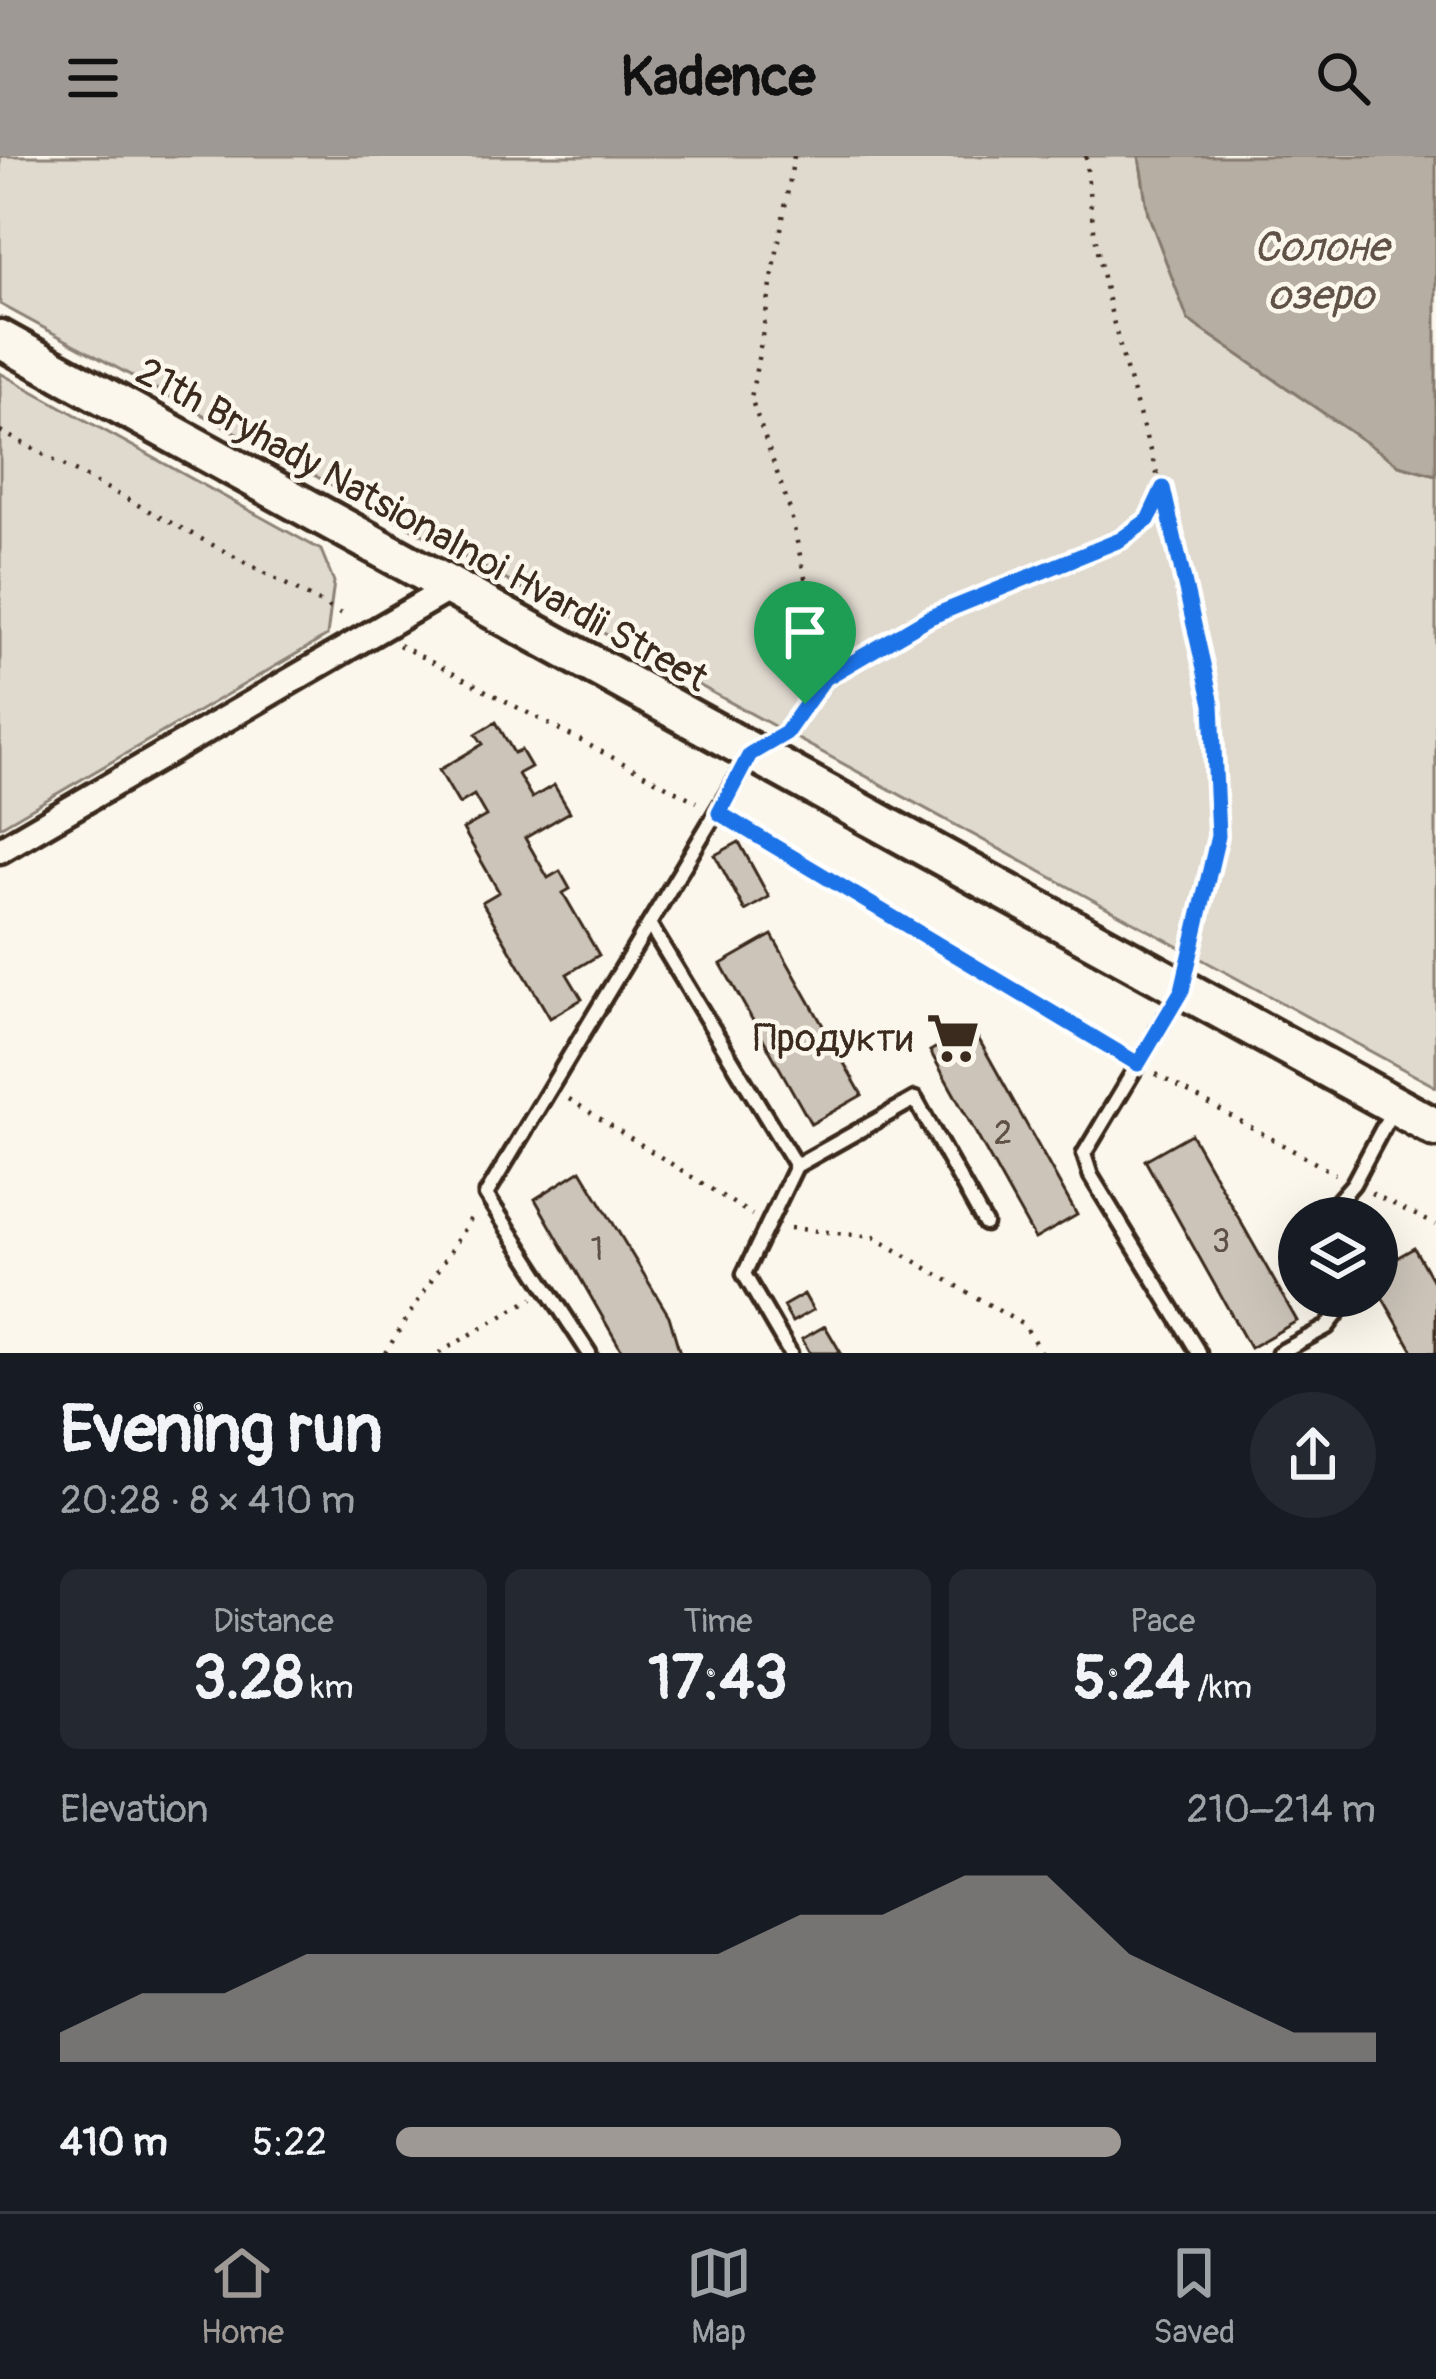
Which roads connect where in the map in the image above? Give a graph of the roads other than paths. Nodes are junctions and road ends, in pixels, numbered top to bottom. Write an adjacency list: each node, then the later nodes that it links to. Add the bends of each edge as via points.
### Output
1 (0, 339): 2 (street, 21th Bryhady Natsionalnoi Hvardii Street)
2 (450, 588): 3 (street, 21th Bryhady Natsionalnoi Hvardii Street); 4 (street)
3 (750, 754): 5 (lane); 6 (street, 21th Bryhady Natsionalnoi Hvardii Street)
4 (0, 850)
5 (651, 927): 9 (lane); 13 (lane, via 486,1196)
6 (1182, 990): 7 (street, 21th Bryhady Natsionalnoi Hvardii Street); 15 (lane, via 1084,1154)
7 (1395, 1106): 8 (street, 21th Bryhady Natsionalnoi Hvardii Street); 10 (lane)
8 (1436, 1128)
9 (796, 1166): 11 (lane, via 914,1099); 14 (lane, via 744,1274)
10 (1342, 1197)
11 (985, 1224)
12 (1335, 1317): 16 (lane)
13 (589, 1353)
14 (790, 1353)
15 (1199, 1353)
16 (1279, 1353)

